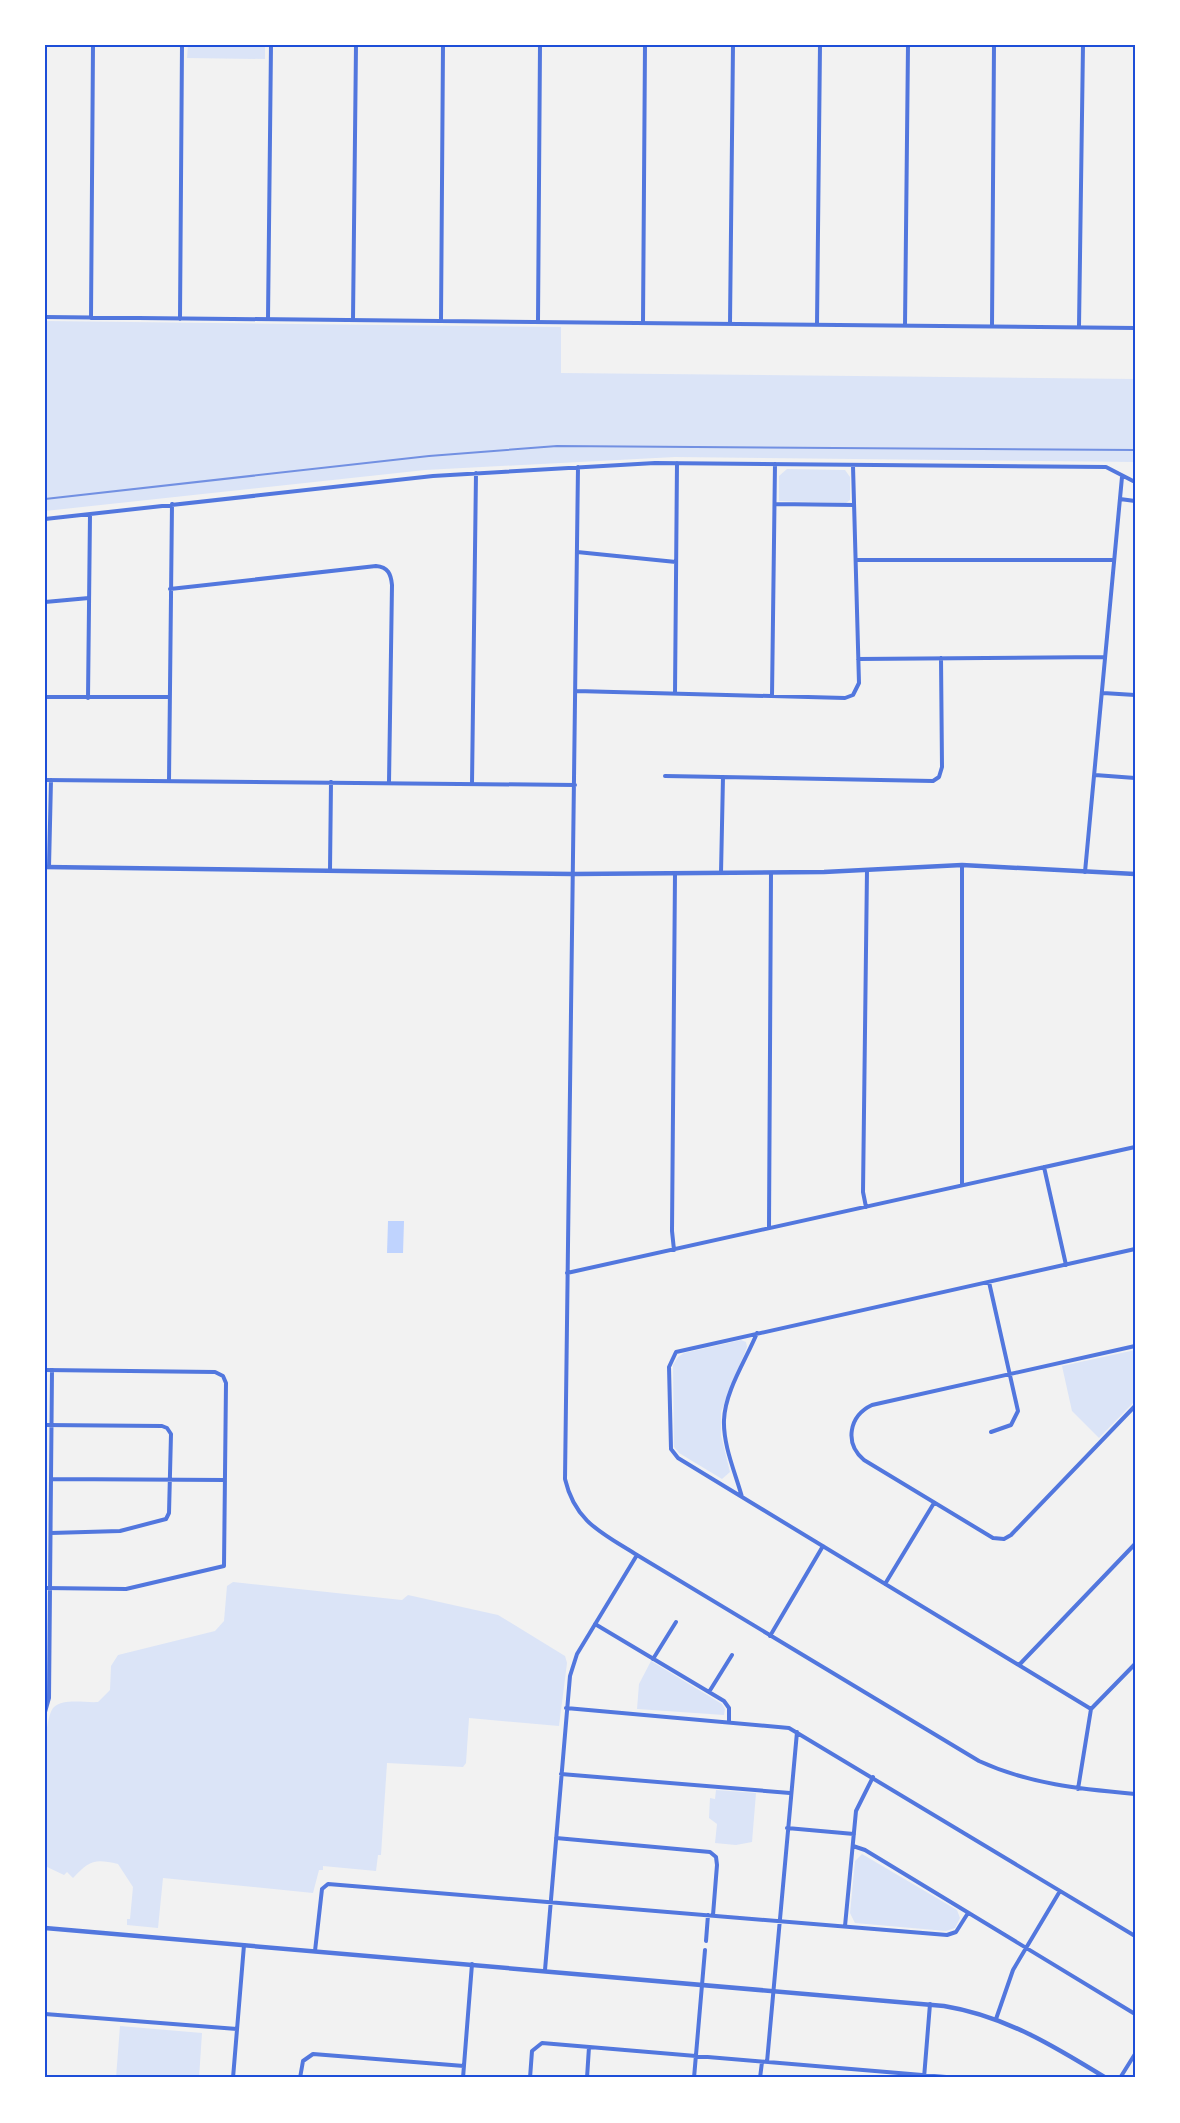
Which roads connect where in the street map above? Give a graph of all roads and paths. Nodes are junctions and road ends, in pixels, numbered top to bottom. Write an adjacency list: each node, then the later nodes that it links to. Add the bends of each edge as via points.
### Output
1 (93, 45): 14 (street)
2 (182, 45): 15 (street)
3 (271, 45): 16 (street)
4 (356, 45): 17 (street)
5 (443, 45): 18 (street)
6 (540, 45): 19 (street)
7 (645, 45): 20 (street)
8 (733, 45): 21 (street)
9 (820, 45): 22 (street)
10 (908, 45): 23 (street)
11 (994, 45): 24 (street)
12 (1083, 45): 25 (street)
13 (45, 317): 14 (street)
14 (91, 318): 15 (street)
15 (180, 319): 16 (street)
16 (268, 320): 17 (street)
17 (353, 320): 18 (street)
18 (441, 321): 19 (street)
19 (537, 322): 20 (street)
20 (643, 323): 21 (street)
21 (730, 324): 22 (street)
22 (817, 325): 23 (street)
23 (904, 326): 24 (street)
24 (992, 326): 25 (street)
25 (1079, 327): 26 (street)
26 (1135, 328)
27 (677, 463): 28 (street); 30 (street); 44 (street)
28 (775, 464): 29 (street); 37 (street)
29 (853, 465): 32 (street, via 1106,467); 38 (street)
30 (578, 467): 31 (street); 41 (street)
31 (476, 473): 36 (street); 68 (street)
32 (1122, 477): 33 (street); 34 (street)
33 (1135, 482)
34 (1120, 499): 35 (street); 43 (street)
35 (1135, 501)
36 (172, 504): 39 (street); 45 (street)
37 (775, 504): 38 (street); 55 (street)
38 (854, 505): 42 (street)
39 (90, 514): 40 (street); 46 (street)
40 (45, 519)
41 (577, 552): 44 (street); 51 (street)
42 (856, 560): 43 (street); 50 (street)
43 (1113, 560): 48 (street)
44 (676, 562): 53 (street)
45 (170, 589): 57 (street); 67 (street, via 376,566 386,569 392,585)
46 (89, 598): 47 (street); 58 (street)
47 (45, 603)
48 (1105, 657): 49 (street); 52 (street)
49 (941, 658): 50 (street); 61 (street, via 942,767 933,781)
50 (858, 659): 55 (street, via 858,686 849,697)
51 (576, 691): 53 (street); 69 (street)
52 (1103, 693): 54 (street); 59 (street)
53 (675, 694): 55 (street)
54 (1135, 695)
55 (772, 696)
56 (45, 697): 58 (street)
57 (169, 697): 58 (street); 65 (street)
58 (88, 698)
59 (1095, 775): 62 (street); 74 (street)
60 (665, 776): 61 (street)
61 (723, 777): 75 (street)
62 (1135, 778)
63 (45, 780): 64 (street)
64 (51, 780): 65 (street); 71 (street)
65 (169, 781): 66 (street)
66 (331, 782): 67 (street); 72 (street)
67 (389, 783): 68 (street)
68 (472, 784): 69 (street)
69 (575, 785): 77 (street)
70 (962, 865): 73 (street); 74 (street); 82 (street)
71 (47, 867): 72 (street)
72 (330, 870): 77 (street)
73 (867, 870): 76 (street); 83 (street, via 863,1191)
74 (1085, 872): 79 (street)
75 (721, 873): 76 (street); 78 (street)
76 (771, 873): 84 (street)
77 (573, 874): 78 (street); 88 (street)
78 (675, 874): 86 (street)
79 (1135, 874)
80 (1135, 1147): 81 (street)
81 (1044, 1167): 82 (street); 87 (street)
82 (962, 1185): 83 (street)
83 (866, 1207): 84 (street)
84 (769, 1228): 86 (street)
85 (1135, 1249): 87 (street)
86 (674, 1250): 88 (street)
87 (1065, 1265): 89 (street)
88 (567, 1273): 107 (street, via 565,1479 586,1522)
89 (989, 1282): 90 (street); 94 (street)
90 (758, 1333): 102 (street, via 724,1416); 102 (street, via 680,1350 671,1358 669,1367 670,1449 678,1458)
91 (1135, 1346): 94 (street)
92 (45, 1370): 93 (street)
93 (52, 1370): 97 (street); 101 (street, via 221,1374 226,1383)
94 (1008, 1374): 98 (street, via 1017,1415 1011,1425); 103 (street, via 872,1405 857,1416 851,1434 860,1456)
95 (1135, 1406): 103 (street, via 1008,1538 993,1538)
96 (45, 1425): 97 (street)
97 (52, 1425): 99 (street); 100 (street, via 165,1427 171,1434)
98 (991, 1432)
99 (51, 1479): 100 (street); 104 (street)
100 (170, 1480): 101 (street); 104 (street, via 169,1514 164,1521 120,1531)
101 (225, 1480): 109 (street, via 224,1566 126,1589)
102 (742, 1497): 106 (street)
103 (934, 1503): 108 (street)
104 (51, 1533): 109 (street)
105 (1135, 1544): 116 (street)
106 (823, 1546): 108 (street); 112 (street)
107 (637, 1555): 111 (street); 112 (street)
108 (885, 1584): 116 (street)
109 (47, 1588): 118 (street)
110 (676, 1622): 114 (street)
111 (595, 1624): 114 (street); 119 (street, via 573,1665)
112 (770, 1636): 126 (street, via 979,1761 1031,1781)
113 (732, 1655): 117 (street)
114 (653, 1659): 117 (street)
115 (1135, 1664): 120 (street)
116 (1019, 1665): 120 (street)
117 (709, 1692): 122 (street, via 728,1706)
118 (47, 1698): 121 (street)
119 (566, 1708): 122 (street); 124 (street)
120 (1091, 1709): 126 (street)
121 (45, 1712)
122 (729, 1722): 123 (street, via 783,1726)
123 (797, 1732): 125 (street); 127 (street)
124 (561, 1774): 127 (street); 131 (street)
125 (873, 1777): 130 (street, via 859,1801); 133 (street)
126 (1078, 1789): 128 (street)
127 (790, 1792): 129 (street)
128 (1135, 1794)
129 (787, 1828): 130 (street); 137 (street)
130 (854, 1834): 132 (street)
131 (556, 1838): 134 (street); 136 (street, via 710,1852 717,1865)
132 (853, 1846): 135 (street); 138 (street)
133 (1060, 1891): 140 (street); 143 (street)
134 (550, 1901): 136 (street); 145 (street, via 328,1884 322,1889); 147 (street)
135 (968, 1913): 138 (street, via 956,1932 947,1935); 143 (street)
136 (711, 1915): 137 (street); 141 (street)
137 (779, 1920): 138 (street); 149 (street)
138 (845, 1926)
139 (45, 1928): 142 (street)
140 (1135, 1936)
141 (706, 1941)
142 (244, 1945): 145 (street); 154 (street)
143 (1026, 1948): 152 (street); 153 (street, via 1010,1977)
144 (705, 1950): 148 (street)
145 (315, 1951): 146 (street)
146 (472, 1964): 147 (street); 159 (street)
147 (545, 1971): 148 (street)
148 (703, 1984): 149 (street); 157 (street)
149 (774, 1990): 150 (street); 158 (street)
150 (930, 2004): 153 (street); 160 (street)
151 (45, 2014): 154 (street)
152 (1135, 2014)
153 (996, 2019): 169 (street, via 1041,2038)
154 (237, 2030): 161 (street)
155 (589, 2047): 157 (street); 164 (street, via 545,2043 536,2046); 165 (street)
156 (1135, 2054): 170 (street)
157 (696, 2056): 158 (street); 166 (street)
158 (764, 2062): 160 (street); 167 (street)
159 (464, 2066): 162 (street, via 312,2054 303,2061); 163 (street)
160 (924, 2077): 168 (street)
161 (233, 2078)
162 (300, 2078)
163 (463, 2078)
164 (530, 2078)
165 (587, 2078)
166 (694, 2078)
167 (760, 2078)
168 (958, 2078)
169 (1106, 2078)
170 (1120, 2078)

